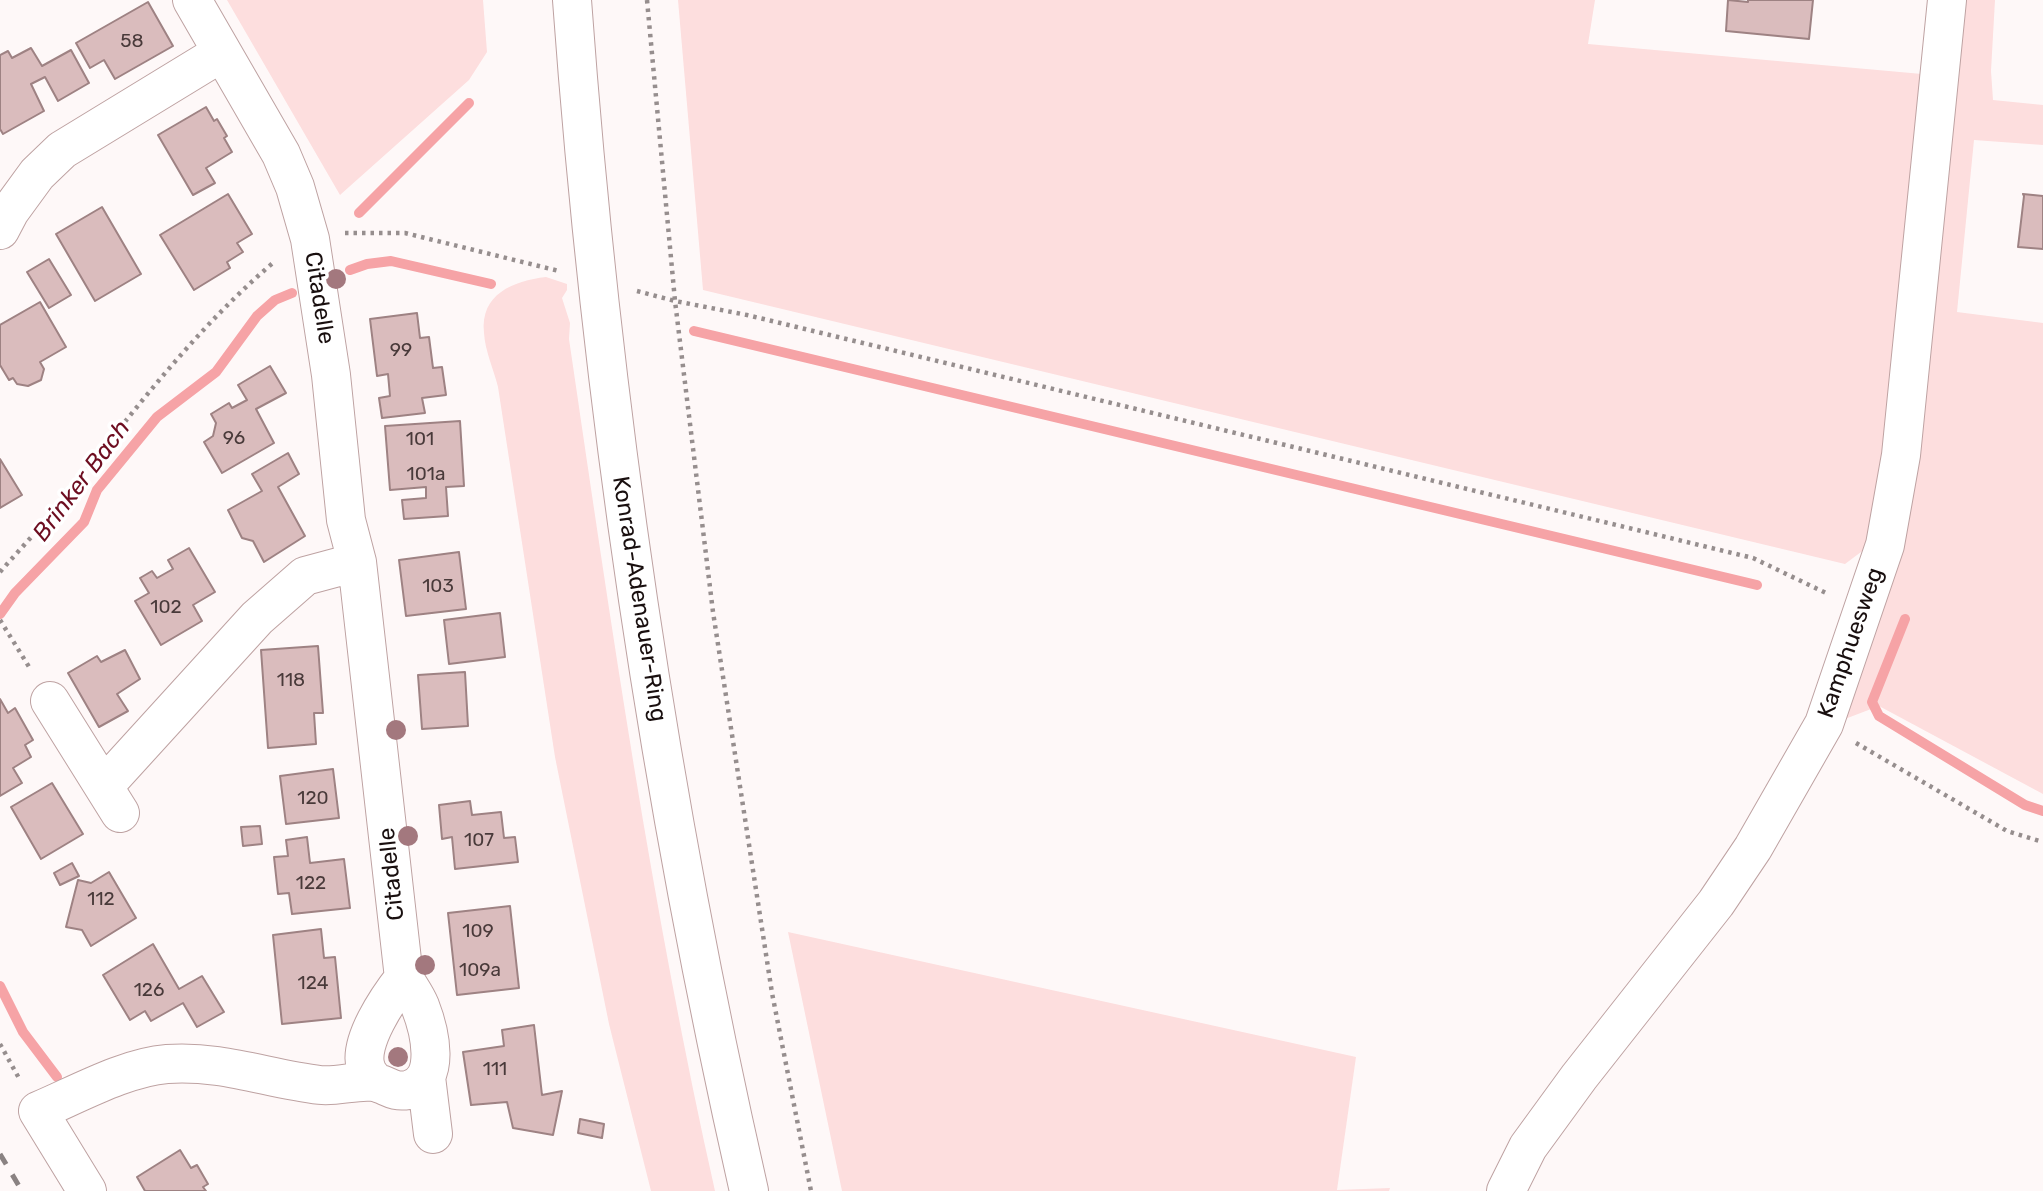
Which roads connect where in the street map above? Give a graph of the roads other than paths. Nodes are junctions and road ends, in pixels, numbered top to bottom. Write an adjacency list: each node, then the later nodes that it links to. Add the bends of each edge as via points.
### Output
1 (192, 0): 4 (street, Citadelle)
2 (572, 0): 13 (street, Konrad-Adenauer-Ring, via 602,321 647,664 705,984)
3 (1947, 0): 14 (street, Kamphuesweg, via 1901,455 1885,545 1824,724 1716,903 1579,1077 1528,1147)
4 (222, 53): 5 (street, via 62,150 37,174); 6 (street, Citadelle, via 281,154 310,239 331,375 346,520)
5 (0, 230)
6 (357, 562): 7 (street, via 305,576 257,618 112,800); 8 (street, Citadelle)
7 (50, 701)
8 (404, 978): 9 (street, Citadelle, via 419,1004 430,1041); 10 (street, via 375,1023 365,1051 366,1070)
9 (426, 1077): 10 (street, via 407,1090 391,1090); 11 (street, Citadelle)
10 (374, 1082): 12 (street, via 322,1086 209,1063 165,1064 122,1074 38,1111)
11 (433, 1134)
12 (87, 1191)
13 (749, 1191)
14 (1506, 1191)

